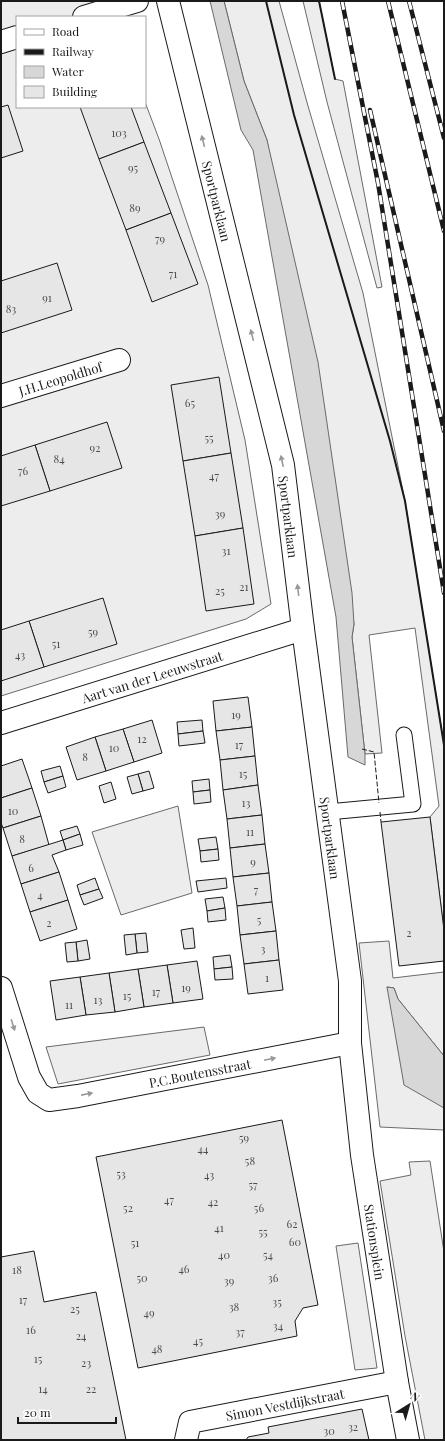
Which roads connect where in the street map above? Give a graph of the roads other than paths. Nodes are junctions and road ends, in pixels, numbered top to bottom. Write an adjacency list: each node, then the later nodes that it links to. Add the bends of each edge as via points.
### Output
1 (137, 1): 3 (street)
2 (168, 1): 8 (street, Sportparklaan, one-way to 2, via 283,465)
3 (87, 16)
4 (16, 37): 5 (street)
5 (1, 42)
6 (119, 360): 7 (street, J.H.Leopoldhof)
7 (1, 396)
8 (303, 629): 9 (street, Aart van der Leeuwstraat); 11 (street, Sportparklaan)
9 (1, 723)
10 (404, 735): 11 (lane, via 413,804)
11 (328, 812): 13 (street, Sportparklaan, via 350,981)
12 (1, 988): 13 (street, P.C.Boutensstraat, one-way to 13, via 29,1077 38,1093 49,1100)
13 (350, 1043): 14 (street, Stationsplein, via 362,1155)
14 (397, 1382): 15 (street, Simon Vestdijkstraat, via 190,1422); 16 (street, Stationsplein)
15 (186, 1440)
16 (408, 1440)

